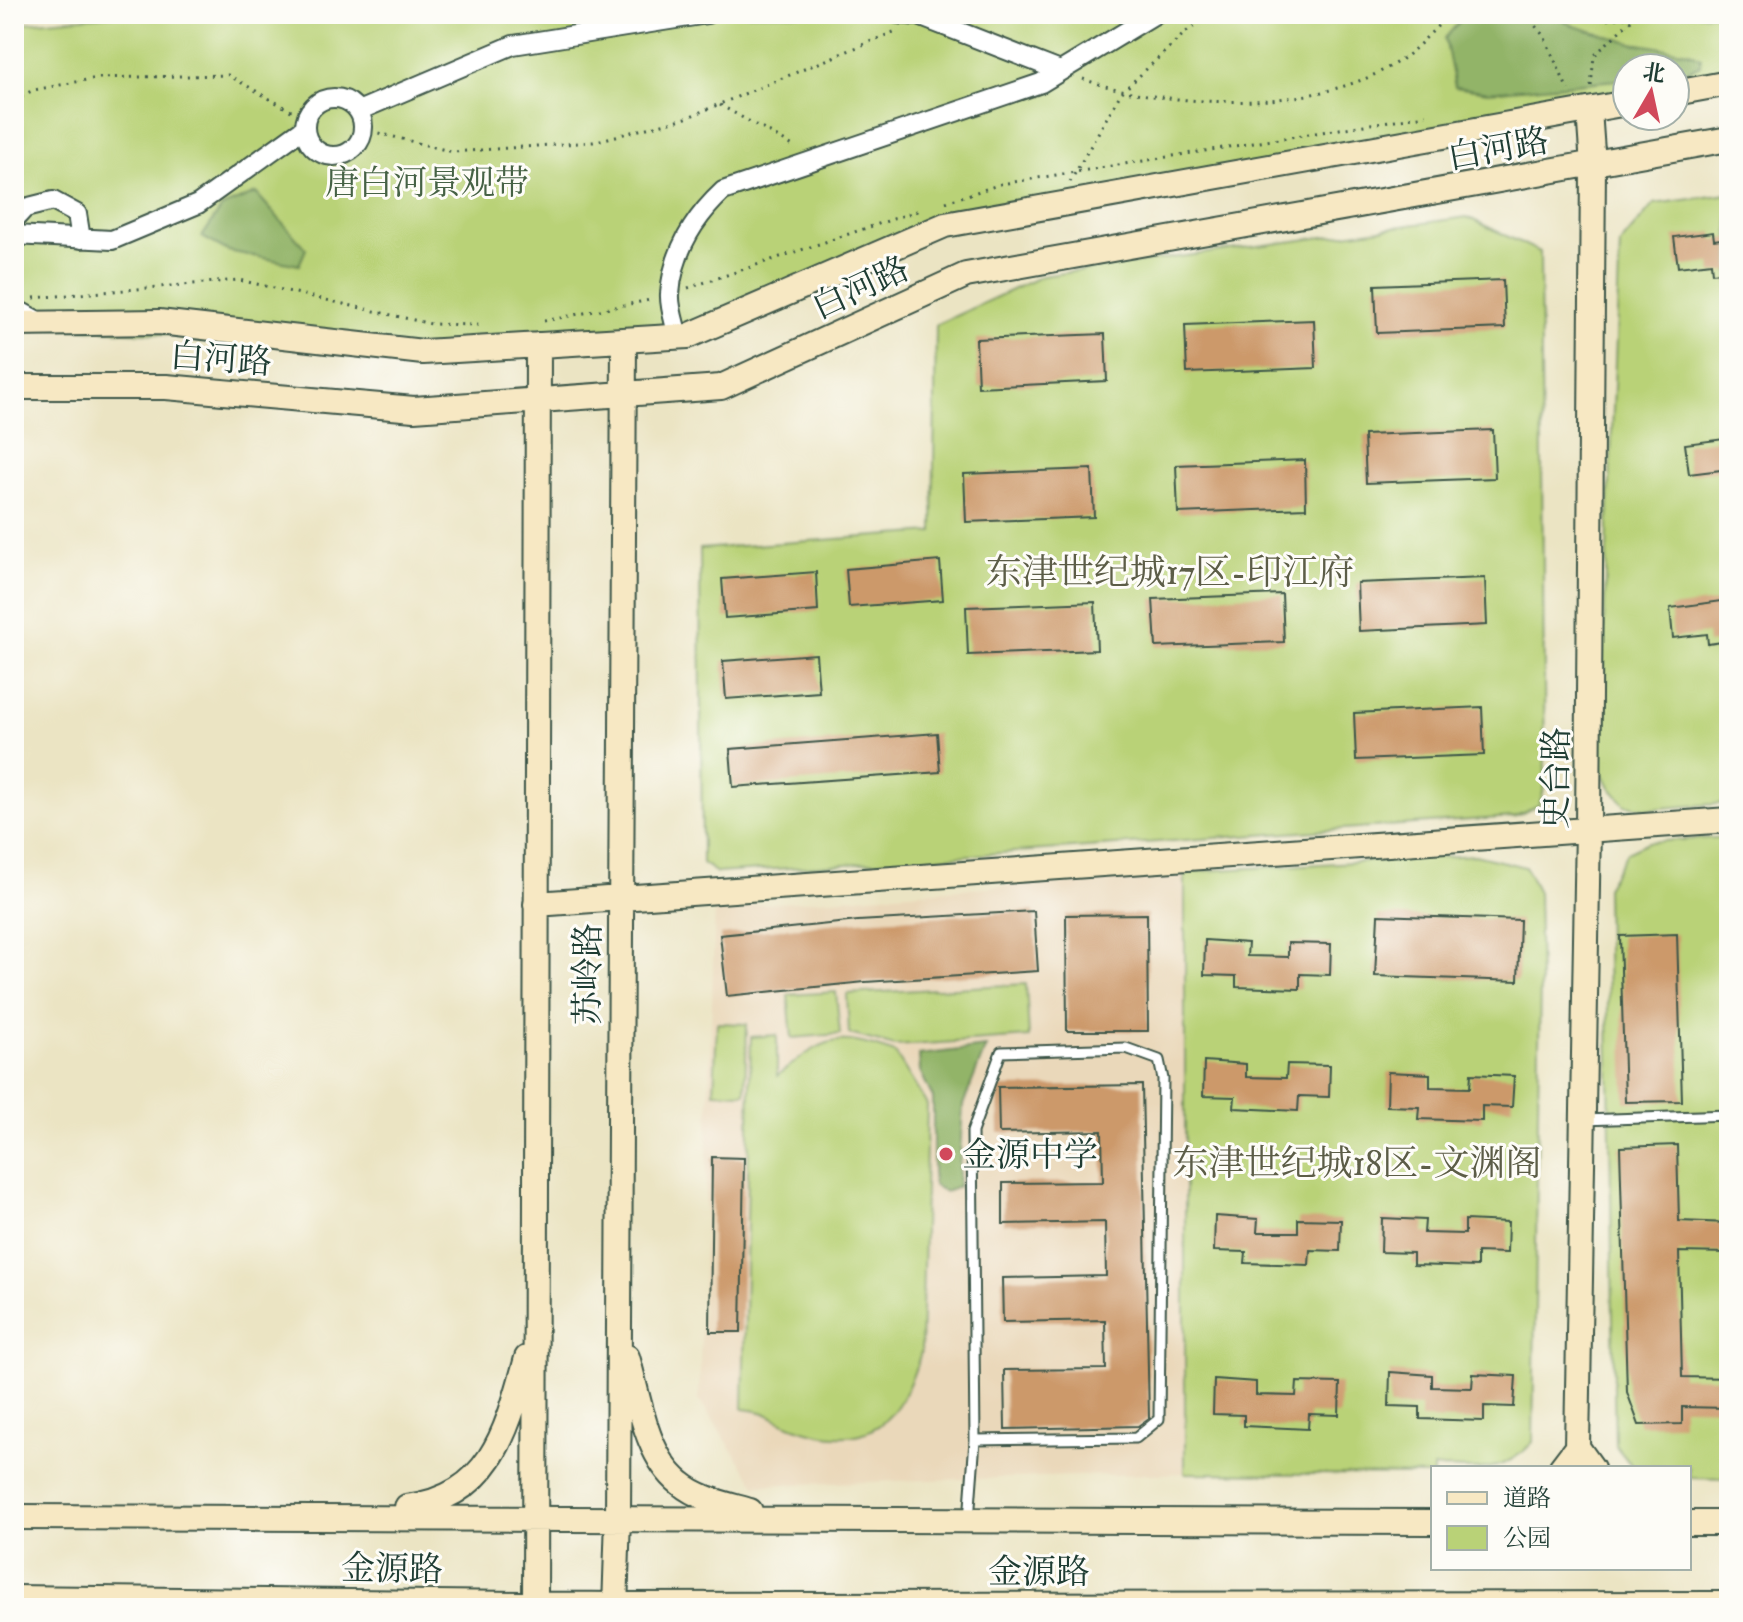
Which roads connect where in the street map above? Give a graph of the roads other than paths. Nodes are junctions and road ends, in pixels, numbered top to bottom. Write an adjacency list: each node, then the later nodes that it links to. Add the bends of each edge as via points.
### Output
1 (707, 14): 10 (street, via 513,45)
2 (898, 14): 4 (street)
3 (1155, 14): 5 (street)
4 (919, 16): 5 (street)
5 (1060, 71): 21 (street, via 1041,83 723,191 688,230 670,295)
6 (1729, 83): 7 (main road)
7 (1691, 90)
8 (1611, 106): 9 (main road, 白河路)
9 (1589, 110): 13 (main road, 史台路); 21 (main road, 白河路, via 945,225)
10 (358, 111): 11 (street, via 343,99 324,99); 11 (street, via 363,129 355,148 338,157 311,146)
11 (304, 124): 16 (street, via 198,204 112,240)
12 (1729, 139): 13 (main road, 白河路)
13 (1593, 166): 24 (main road, 白河路, via 966,275 721,387); 27 (main road, 史台路)
14 (14, 220): 16 (street, via 25,208 53,201 77,214)
15 (14, 235): 16 (street)
16 (81, 239)
17 (22, 303): 19 (street)
18 (14, 324): 19 (main road, 白河路)
19 (43, 324): 20 (main road, 白河路, via 159,322 423,352)
20 (534, 334): 22 (main road, 白河路); 25 (main road, 苏岭路)
21 (678, 337): 22 (main road, 白河路)
22 (624, 340): 24 (main road, 苏岭路)
23 (14, 387): 25 (main road, 白河路, via 166,387 414,409)
24 (624, 394): 25 (main road, 白河路); 28 (main road, 苏岭路)
25 (538, 400): 29 (main road, 苏岭路)
26 (1729, 820): 27 (main road)
27 (1588, 828): 28 (main road); 31 (main road, 史台路)
28 (621, 900): 29 (main road); 33 (main road, 苏岭路)
29 (536, 904): 32 (main road, 苏岭路)
30 (1729, 1115): 31 (lane)
31 (1583, 1120): 35 (main road, 史台路)
32 (535, 1329): 40 (main road, via 511,1414 493,1454 464,1486 437,1503); 41 (main road, 苏岭路)
33 (619, 1329): 39 (main road, 苏岭路); 42 (main road, via 655,1454 679,1483 705,1498)
34 (975, 1440): 34 (lane, via 972,1132 1001,1052 1126,1048 1159,1060 1159,1419 1136,1438); 43 (lane)
35 (1577, 1447): 36 (main road); 37 (main road)
36 (1563, 1466)
37 (1591, 1466)
38 (14, 1517): 40 (main road, 金源路)
39 (618, 1518): 41 (main road, 金源路); 42 (main road, 金源路); 54 (main road, 苏岭路)
40 (325, 1519): 41 (main road, 金源路)
41 (534, 1519): 50 (main road, 苏岭路)
42 (795, 1519): 43 (main road, 金源路)
43 (969, 1520): 44 (main road, 金源路)
44 (1431, 1522)
45 (1691, 1523): 46 (main road)
46 (1729, 1523)
47 (14, 1598): 48 (main road, 金源路)
48 (326, 1602): 50 (main road, 金源路); 55 (main road)
49 (1729, 1604): 53 (main road, 金源路)
50 (535, 1606): 54 (main road, 金源路)
51 (809, 1606): 52 (main road, 金源路); 54 (main road, 金源路)
52 (1506, 1606): 53 (main road, 金源路)
53 (1645, 1606)
54 (615, 1607)
55 (359, 1608)

